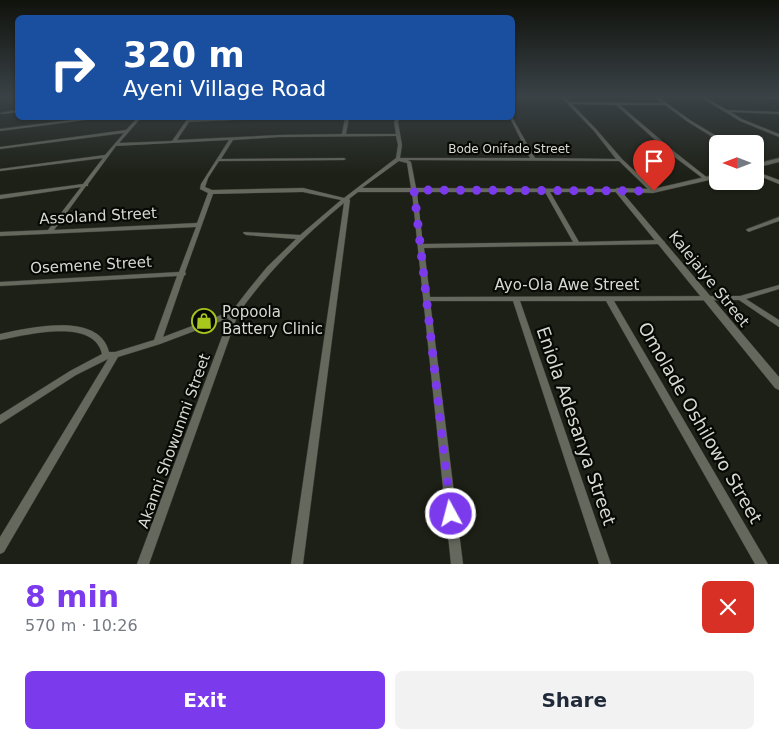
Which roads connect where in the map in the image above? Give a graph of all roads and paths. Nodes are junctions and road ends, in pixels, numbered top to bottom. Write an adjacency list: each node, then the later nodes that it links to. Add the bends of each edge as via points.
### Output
1 (60, 122): 11 (street)
2 (135, 122): 12 (street)
3 (187, 122): 18 (street)
4 (346, 122): 15 (street)
5 (396, 122): 13 (street)
6 (514, 122): 24 (street)
7 (587, 122): 26 (street)
8 (638, 122): 31 (street)
9 (693, 122): 14 (street)
10 (747, 122): 16 (street)
11 (0, 130)
12 (128, 131): 19 (street); 20 (street)
13 (396, 135): 15 (street); 23 (street, via 400,145)
14 (713, 135)
15 (344, 136): 17 (street)
16 (779, 136)
17 (232, 138): 18 (street); 25 (street)
18 (174, 141): 19 (street)
19 (115, 145): 21 (street)
20 (0, 148)
21 (106, 156): 29 (street); 33 (street)
22 (344, 159): 25 (street)
23 (398, 159): 24 (street, Bode Onifade Street); 34 (street, Akanni Showunmi Street); 35 (street, via 409,162)
24 (533, 159): 26 (street, Bode Onifade Street)
25 (220, 160): 39 (street, via 202,183 202,188)
26 (620, 160): 38 (street)
27 (779, 160): 28 (street)
28 (764, 164)
29 (0, 170)
30 (764, 176): 32 (street)
31 (707, 179): 38 (street)
32 (779, 182)
33 (86, 185): 40 (street); 44 (street)
34 (356, 190): 35 (street); 41 (street, Akanni Showunmi Street)
35 (414, 190): 36 (street); 51 (street)
36 (547, 190): 37 (street); 50 (street)
37 (617, 190): 38 (street); 49 (street, Kalejaiye Street)
38 (654, 191)
39 (211, 192): 41 (street, via 303,190); 43 (street)
40 (0, 197)
41 (347, 200): 48 (street, Akanni Showunmi Street); 69 (street)
42 (779, 219): 45 (street)
43 (198, 225): 44 (street, Assoland Street); 52 (street)
44 (51, 230): 47 (street, Assoland Street)
45 (749, 230)
46 (246, 233): 48 (street)
47 (0, 234)
48 (300, 237): 60 (street, Akanni Showunmi Street, via 252,287)
49 (662, 242): 50 (street); 59 (street, Kalejaiye Street)
50 (577, 243): 51 (street)
51 (422, 246): 56 (street)
52 (183, 274): 53 (street, Osemene Street); 63 (street)
53 (0, 284)
54 (779, 287): 55 (street, Ayo-Ola Awe Street)
55 (740, 298): 59 (street, Ayo-Ola Awe Street); 61 (street)
56 (428, 299): 57 (street, Ayo-Ola Awe Street); 70 (street)
57 (516, 299): 58 (street, Ayo-Ola Awe Street); 71 (street, Eniola Adesanya Street)
58 (609, 299): 59 (street, Ayo-Ola Awe Street); 72 (street, Omolade Oshilowo Street)
59 (706, 299): 65 (street, Kalejaiye Street)
60 (235, 314): 63 (street); 68 (street, Akanni Showunmi Street)
61 (779, 324)
62 (0, 337): 64 (street, via 49,328 88,332 103,343)
63 (156, 342): 64 (street)
64 (110, 356): 66 (street, via 72,373); 67 (street)
65 (779, 385)
66 (0, 420)
67 (0, 548)
68 (143, 564)
69 (297, 564)
70 (457, 564)
71 (605, 564)
72 (762, 564)

